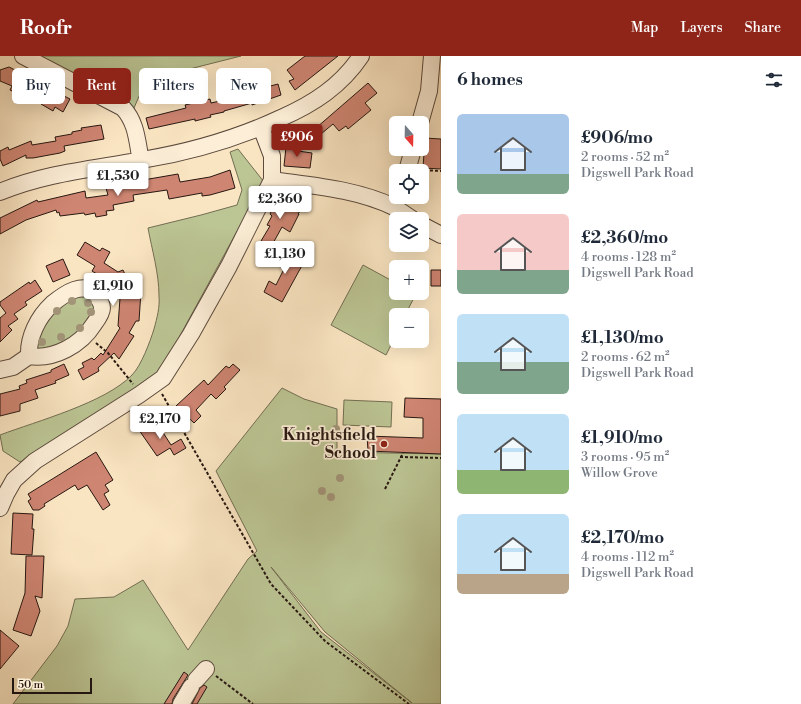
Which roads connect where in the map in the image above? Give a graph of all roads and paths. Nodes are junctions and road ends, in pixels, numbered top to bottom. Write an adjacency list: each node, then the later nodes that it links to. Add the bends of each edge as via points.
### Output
1 (23, 56): 6 (street, via 123,108 131,116 135,127)
2 (361, 56): 5 (street, via 335,87 318,100)
3 (432, 56): 4 (street, via 429,91)
4 (422, 116)
5 (261, 127): 6 (street, via 208,146); 9 (street, via 272,156)
6 (141, 161): 10 (street, via 58,174)
7 (429, 170): 8 (path)
8 (441, 171)
9 (272, 180): 11 (street, via 355,192); 19 (street, via 229,266 163,378)
10 (0, 192)
11 (389, 201)
12 (398, 204): 13 (street)
13 (405, 212)
14 (429, 229): 15 (street)
15 (441, 235)
16 (87, 335): 17 (street, via 62,351 40,357); 17 (street, via 102,308 94,292 77,289 51,305 41,318 29,342); 20 (path, via 108,353 129,377)
17 (29, 356): 18 (street, via 13,367)
18 (0, 370)
19 (156, 384): 20 (street); 29 (path, via 270,584 325,641)
20 (140, 396): 25 (street, via 35,461 14,480)
21 (403, 453): 22 (path)
22 (400, 457): 23 (path); 24 (path)
23 (441, 458)
24 (385, 489)
25 (0, 508)
26 (198, 678): 27 (street); 28 (path)
27 (181, 704)
28 (254, 704)
29 (409, 704)

